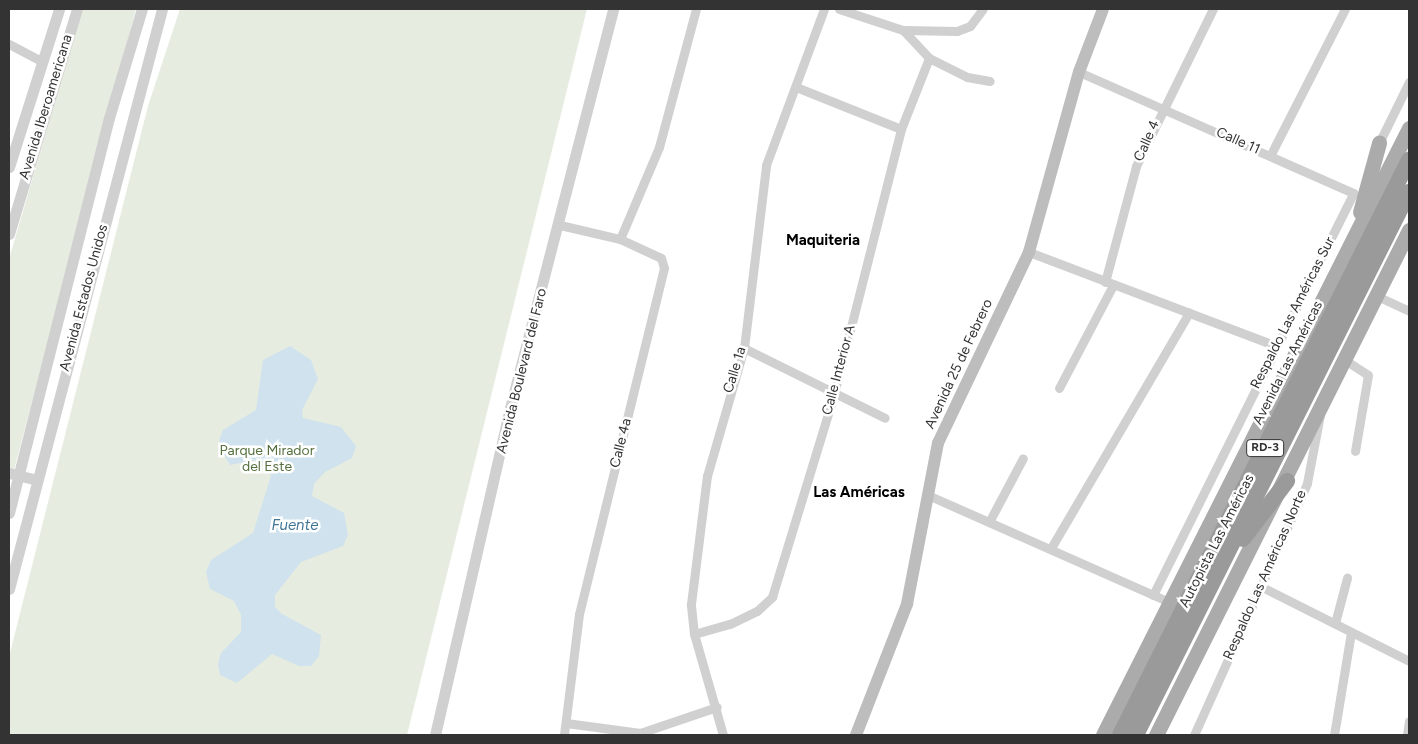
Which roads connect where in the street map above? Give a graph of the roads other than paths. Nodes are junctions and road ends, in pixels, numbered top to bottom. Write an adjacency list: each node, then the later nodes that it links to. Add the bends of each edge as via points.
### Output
1 (59, 9): 16 (street, Avenida Iberoamericana)
2 (77, 9): 34 (street, Avenida Iberoamericana)
3 (142, 9): 22 (street, Avenida Estados Unidos)
4 (162, 9): 23 (street, Avenida Estados Unidos)
5 (696, 9): 35 (street, via 659,147)
6 (824, 9): 20 (street, Calle 1a)
7 (840, 9): 13 (street)
8 (983, 9): 13 (street, via 970,26 956,31)
9 (1103, 9): 17 (main road, Avenida 25 de Febrero)
10 (1213, 9): 21 (street, Calle 4, via 1175,92)
11 (1345, 9): 27 (street)
12 (612, 10): 32 (street, Avenida Boulevard del Faro)
13 (903, 30): 15 (street)
14 (9, 44): 16 (street)
15 (929, 58): 18 (street, via 967,77); 24 (street, Calle Interior A)
16 (43, 62): 29 (street, Avenida Iberoamericana)
17 (1079, 72): 21 (street, Calle 11); 37 (main road, Avenida 25 de Febrero)
18 (990, 81)
19 (1409, 82): 26 (street)
20 (796, 87): 24 (street); 43 (street, Calle 1a, via 766,165)
21 (1162, 108): 27 (street, Calle 11); 38 (street, Calle 4, via 1136,166)
22 (109, 118): 23 (street); 51 (street, Avenida Estados Unidos)
23 (129, 124): 52 (street, Avenida Estados Unidos)
24 (901, 128): 46 (street, Calle Interior A)
25 (1409, 128): 36 (main road, Avenida Las Américas)
26 (1379, 143): 36 (main road)
27 (1270, 156): 31 (street, Calle 11)
28 (1409, 160): 78 (highway, Autopista Las Américas / RD-3)
29 (9, 167)
30 (1409, 192): 60 (highway, Autopista Las Américas / RD-3)
31 (1353, 193): 36 (street); 42 (street, Respaldo Las Américas Sur)
32 (560, 225): 35 (street, Calle 4a); 73 (street, Avenida Boulevard del Faro, via 510,408)
33 (1409, 230): 39 (main road)
34 (9, 234)
35 (620, 239): 72 (street, Calle 4a, via 661,258 664,268 579,614)
36 (1351, 240): 65 (main road, Avenida Las Américas)
37 (1029, 252): 38 (street); 55 (main road, Avenida 25 de Febrero, via 938,442)
38 (1109, 284): 41 (street); 45 (street, Calle 4)
39 (1376, 296): 40 (street); 44 (main road)
40 (1409, 311)
41 (1189, 313): 42 (street); 59 (street)
42 (1277, 346): 64 (street, Respaldo Las Américas Sur)
43 (744, 348): 46 (street); 68 (street, Calle 1a, via 707,476 692,604)
44 (1345, 360): 47 (main road); 49 (street, via 1368,375)
45 (1059, 388)
46 (834, 394): 48 (street); 68 (street, Calle Interior A, via 772,597 767,604 736,621)
47 (1320, 410): 53 (main road); 62 (street, Respaldo Las Américas Norte, via 1307,484)
48 (885, 418)
49 (1355, 451)
50 (1023, 458): 58 (street)
51 (13, 475): 52 (street); 54 (street, Avenida Estados Unidos)
52 (37, 480): 56 (street, Avenida Estados Unidos)
53 (1287, 481): 60 (highway); 80 (main road)
54 (11, 494): 56 (street); 57 (street, Avenida Estados Unidos)
55 (930, 496): 58 (street); 76 (main road, Avenida 25 de Febrero, via 906,604)
56 (32, 499): 63 (street, Avenida Estados Unidos)
57 (9, 513)
58 (989, 522): 59 (street)
59 (1051, 548): 64 (street)
60 (1216, 575): 79 (highway, Autopista Las Américas / RD-3)
61 (1347, 578): 66 (street)
62 (1260, 586): 66 (street); 81 (street, Respaldo Las Américas Norte)
63 (9, 589)
64 (1153, 595): 65 (street)
65 (1169, 602): 77 (main road, Avenida Las Américas)
66 (1335, 624): 67 (street)
67 (1352, 632): 69 (street); 82 (street)
68 (694, 634): 70 (street, Calle 1a)
69 (1409, 661)
70 (716, 706): 72 (street, via 640,733); 75 (street, Calle 1a)
71 (1409, 721): 83 (street)
72 (566, 723): 74 (street, Calle 4a)
73 (435, 735)
74 (564, 735)
75 (723, 735)
76 (856, 735)
77 (1103, 735)
78 (1120, 735)
79 (1136, 735)
80 (1156, 735)
81 (1194, 735)
82 (1334, 735)
83 (1407, 735)

